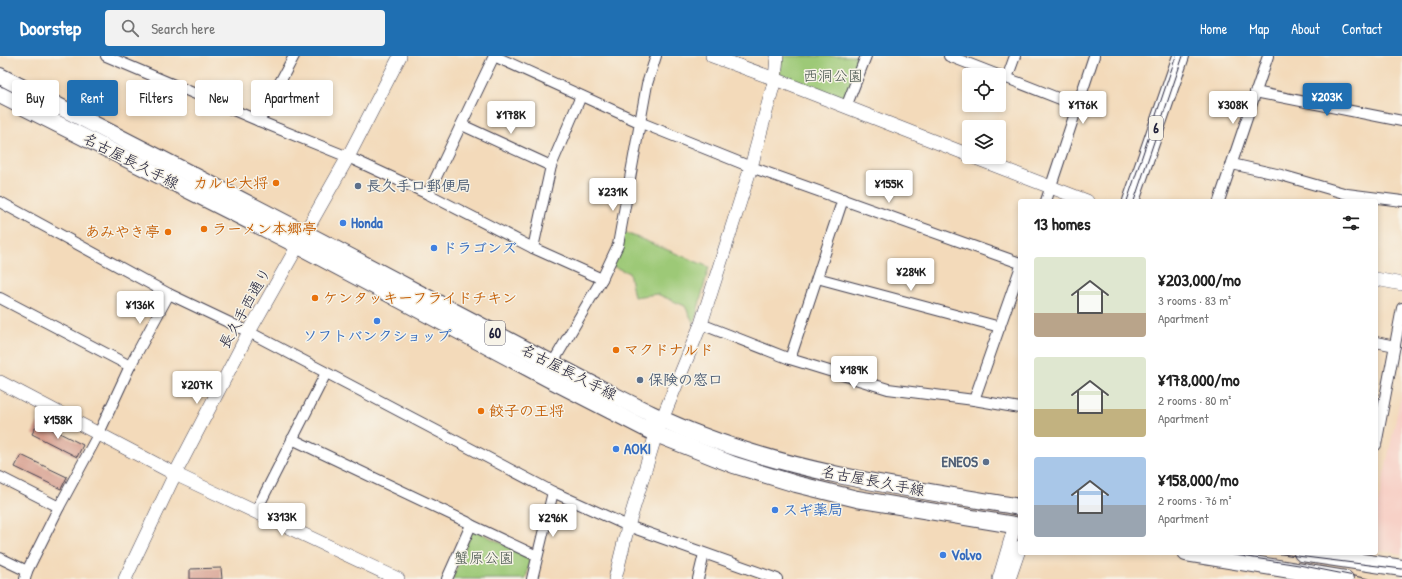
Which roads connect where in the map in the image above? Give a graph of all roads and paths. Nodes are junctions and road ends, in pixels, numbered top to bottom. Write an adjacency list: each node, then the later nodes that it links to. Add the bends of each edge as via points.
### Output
1 (106, 56): 24 (street)
2 (294, 56): 24 (street)
3 (400, 56): 29 (street, 長久手西通り)
4 (494, 56): 21 (street); 27 (street)
5 (656, 56): 26 (street)
6 (712, 56): 18 (street)
7 (777, 56): 18 (street)
8 (866, 56): 23 (street)
9 (949, 56): 14 (street)
10 (1015, 56): 15 (street)
11 (1094, 56): 22 (street)
12 (1181, 56): 39 (main road, 6)
13 (1268, 56): 19 (street)
14 (981, 68)
15 (1006, 70)
16 (0, 76): 43 (main road, 名古屋長久手線 / 60)
17 (1006, 78): 22 (street)
18 (775, 79): 23 (street); 33 (street)
19 (1255, 92): 25 (street); 31 (street)
20 (0, 95): 43 (main road, 名古屋長久手線 / 60)
21 (581, 96): 26 (street); 32 (street)
22 (1078, 106): 34 (street)
23 (846, 107): 28 (street)
24 (259, 121): 29 (street)
25 (1402, 121)
26 (639, 122): 33 (street); 48 (street, via 618,244)
27 (462, 125): 32 (street); 35 (street)
28 (962, 152)
29 (348, 157): 35 (street); 43 (street, 長久手西通り)
30 (992, 164): 34 (street)
31 (1232, 164): 40 (street); 41 (street, via 1347,194)
32 (550, 166): 44 (street)
33 (751, 167): 36 (street); 54 (street)
34 (1052, 188): 37 (street); 38 (street)
35 (428, 194): 44 (street)
36 (843, 199): 45 (street); 47 (street)
37 (1047, 199)
38 (1082, 199)
39 (1132, 199)
40 (1220, 199)
41 (1402, 201)
42 (0, 202): 51 (street)
43 (302, 239): 56 (street, 長久手西通り); 60 (main road, 名古屋長久手線 / 60); 68 (main road, 名古屋長久手線 / 60, via 549,379)
44 (533, 248): 48 (street)
45 (1018, 262)
46 (1018, 275): 55 (street)
47 (817, 278): 55 (street); 59 (street)
48 (602, 279): 60 (street)
49 (1378, 279): 50 (street)
50 (1402, 284)
51 (169, 294): 56 (street); 61 (street)
52 (0, 298): 61 (street)
53 (1402, 308): 58 (street)
54 (701, 324): 59 (street); 68 (street)
55 (1000, 326): 64 (street)
56 (249, 332): 62 (street); 71 (street, 長久手西通り)
57 (1378, 342): 58 (street)
58 (1395, 346): 65 (street)
59 (790, 359): 64 (street, via 888,389)
60 (552, 364): 68 (main road, 名古屋長久手線 / 60)
61 (130, 366): 69 (street)
62 (326, 373): 70 (street); 73 (street)
63 (0, 382): 69 (street)
64 (974, 400): 66 (street)
65 (1379, 407): 67 (street)
66 (1018, 408)
67 (1378, 420)
68 (659, 427): 75 (main road, 名古屋長久手線 / 60, via 704,437 798,466 855,479); 78 (street); 79 (main road, 名古屋長久手線 / 60, via 734,465 796,484 857,499)
69 (98, 433): 71 (street); 74 (street)
70 (292, 439): 76 (street); 77 (street)
71 (176, 474): 76 (street); 89 (street, 長久手西通り)
72 (0, 476): 74 (street)
73 (553, 492): 78 (street); 84 (street)
74 (59, 507): 88 (street)
75 (1018, 508)
76 (256, 511): 90 (street)
77 (471, 525): 84 (street); 91 (street)
78 (628, 526): 81 (street); 93 (street)
79 (1017, 526): 96 (street)
80 (1018, 553): 97 (street)
81 (704, 554): 94 (street); 95 (street)
82 (1198, 555): 98 (main road)
83 (1328, 555): 85 (main road)
84 (537, 556): 92 (street)
85 (1354, 557): 87 (main road)
86 (0, 558): 88 (street)
87 (1402, 568)
88 (26, 575)
89 (125, 579)
90 (398, 579)
91 (447, 579)
92 (532, 579)
93 (615, 579)
94 (698, 579)
95 (777, 579)
96 (999, 579)
97 (1009, 579)
98 (1345, 579)

